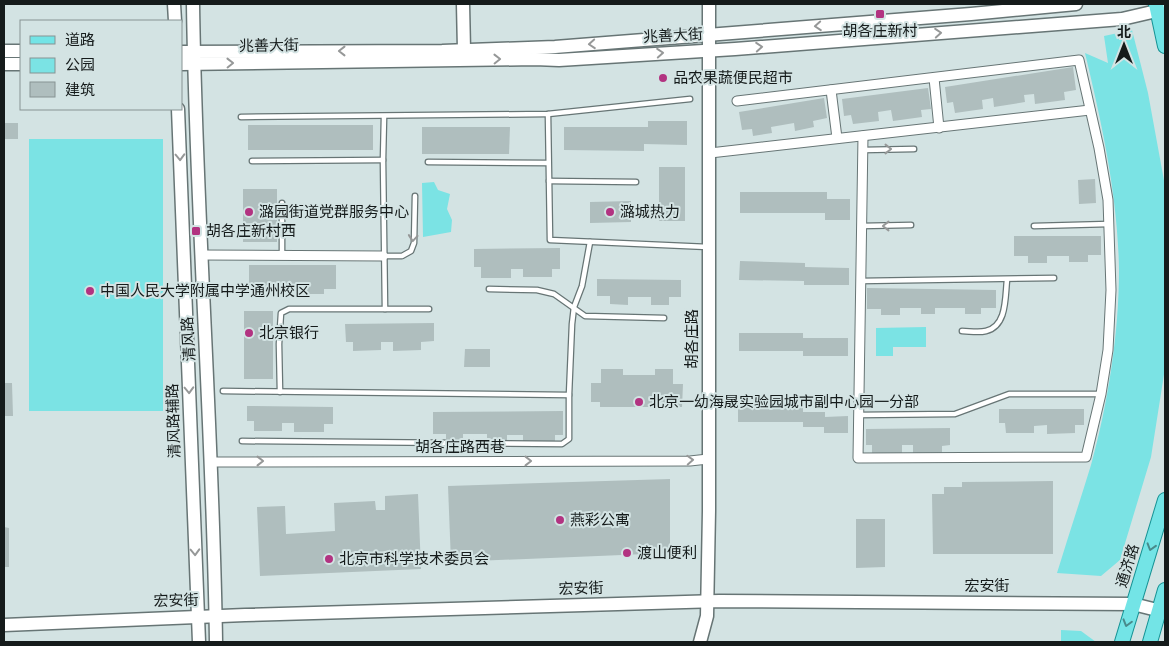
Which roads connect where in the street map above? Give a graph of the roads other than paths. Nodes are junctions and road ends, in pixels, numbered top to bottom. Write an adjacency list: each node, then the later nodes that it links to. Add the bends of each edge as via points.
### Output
1 (174, 4): 7 (street)
2 (192, 4): 14 (street, 清风路)
3 (463, 4): 10 (street)
4 (709, 4): 8 (street, 胡各庄路)
5 (1076, 4): 8 (street, 兆善大街, one-way to 8)
6 (1159, 8): 9 (main road); 11 (street, 兆善大街, one-way to 6, via 1122,19)
7 (175, 20)
8 (710, 35): 10 (street, 兆善大街, one-way to 10, via 555,47); 11 (street, 胡各庄路)
9 (1165, 46)
10 (464, 50): 14 (street, 兆善大街, one-way to 14)
11 (710, 50): 14 (street, 兆善大街, one-way to 11, via 559,60); 31 (street, 胡各庄路)
12 (4, 51): 13 (street)
13 (20, 52)
14 (187, 58): 47 (street, 清风路)
15 (4, 64): 16 (street)
16 (20, 64)
17 (934, 78): 18 (street); 22 (street, via 1079,60); 26 (street)
18 (831, 90): 20 (street); 28 (street)
19 (690, 99): 23 (lane)
20 (737, 101)
21 (178, 110): 72 (street, 清风路辅路, one-way to 72)
22 (1090, 110): 26 (street); 40 (street, via 1108,200)
23 (548, 114): 24 (lane); 35 (lane)
24 (384, 116): 25 (lane); 32 (lane)
25 (241, 117)
26 (940, 128): 27 (street)
27 (863, 136): 28 (street); 30 (street)
28 (837, 138): 31 (street)
29 (914, 149): 30 (lane, one-way to 29)
30 (863, 150): 42 (street)
31 (710, 152): 45 (street, 胡各庄路)
32 (383, 160): 33 (lane); 48 (lane)
33 (252, 161)
34 (428, 162): 35 (lane)
35 (548, 162): 36 (lane)
36 (549, 181): 37 (lane); 44 (lane, via 550,240)
37 (636, 182)
38 (415, 196): 48 (lane, one-way to 48, via 411,252 402,256)
39 (282, 203): 46 (lane)
40 (1109, 224): 43 (lane); 60 (street, via 1111,290 1108,350)
41 (911, 225): 42 (lane, one-way to 42)
42 (861, 226): 51 (street)
43 (1034, 226)
44 (590, 242): 45 (lane); 53 (lane, via 582,286)
45 (709, 247): 64 (street, 胡各庄路)
46 (282, 254): 47 (street); 48 (street)
47 (202, 255): 65 (street, 清风路)
48 (384, 256): 54 (lane)
49 (1054, 278): 50 (lane)
50 (1007, 280): 51 (lane); 57 (lane, via 1002,318 996,327 985,331)
51 (860, 281): 62 (street)
52 (489, 289): 53 (lane, via 537,290 554,294)
53 (574, 307): 56 (lane, via 585,316); 61 (lane)
54 (385, 309): 55 (lane); 59 (lane, via 289,309 281,313)
55 (429, 309)
56 (664, 318)
57 (962, 331)
58 (223, 391): 59 (lane)
59 (280, 392): 61 (lane)
60 (1101, 394): 62 (lane, via 1009,394 954,414); 62 (street, via 1086,458 858,458)
61 (569, 395): 63 (lane, via 569,439 562,444)
62 (858, 415)
63 (242, 441)
64 (708, 459): 65 (street, 胡各庄路西巷, one-way to 64); 68 (street, 胡各庄路)
65 (212, 462): 71 (street, 清风路)
66 (1165, 500): 69 (main road, 通济路, one-way to 69)
67 (1165, 590): 70 (main road)
68 (707, 601): 69 (street, 宏安街); 71 (street, 宏安街); 76 (street, 胡各庄路, via 707,616)
69 (1133, 604): 70 (street, 宏安街); 77 (main road, 通济路, one-way to 77)
70 (1162, 611): 78 (main road)
71 (215, 616): 72 (street, 宏安街); 75 (street, 清风路)
72 (197, 617): 73 (street, 宏安街); 74 (street, 清风路辅路)
73 (4, 625)
74 (199, 642)
75 (216, 642)
76 (700, 642)
77 (1122, 642)
78 (1150, 642)

